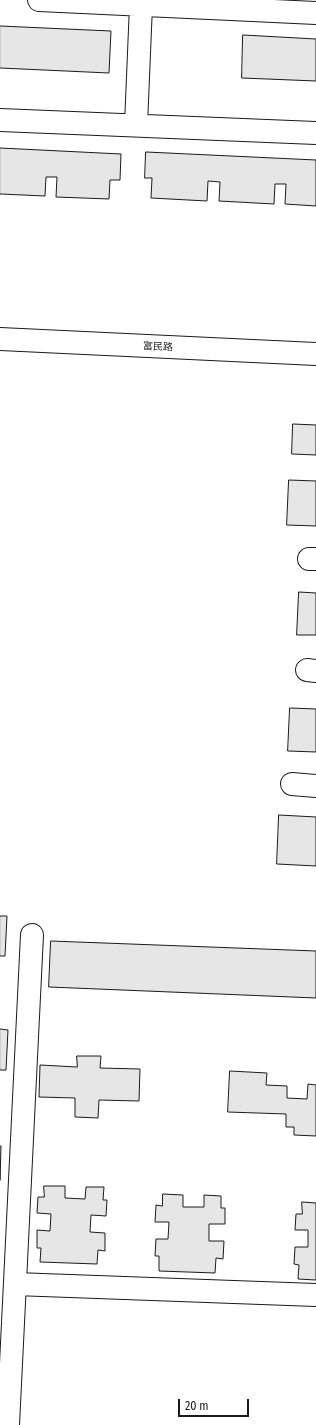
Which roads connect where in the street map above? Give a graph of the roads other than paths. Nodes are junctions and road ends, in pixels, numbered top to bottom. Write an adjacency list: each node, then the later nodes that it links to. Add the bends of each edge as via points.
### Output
1 (39, 0): 2 (street)
2 (141, 5): 3 (street); 5 (street)
3 (316, 13)
4 (0, 120): 5 (street)
5 (136, 125): 6 (street)
6 (316, 133)
7 (0, 339): 8 (street, 富民路)
8 (316, 354)
9 (292, 784): 10 (street)
10 (316, 786)
11 (32, 935): 12 (street)
12 (15, 1284): 13 (street); 14 (street)
13 (316, 1295)
14 (8, 1425)

